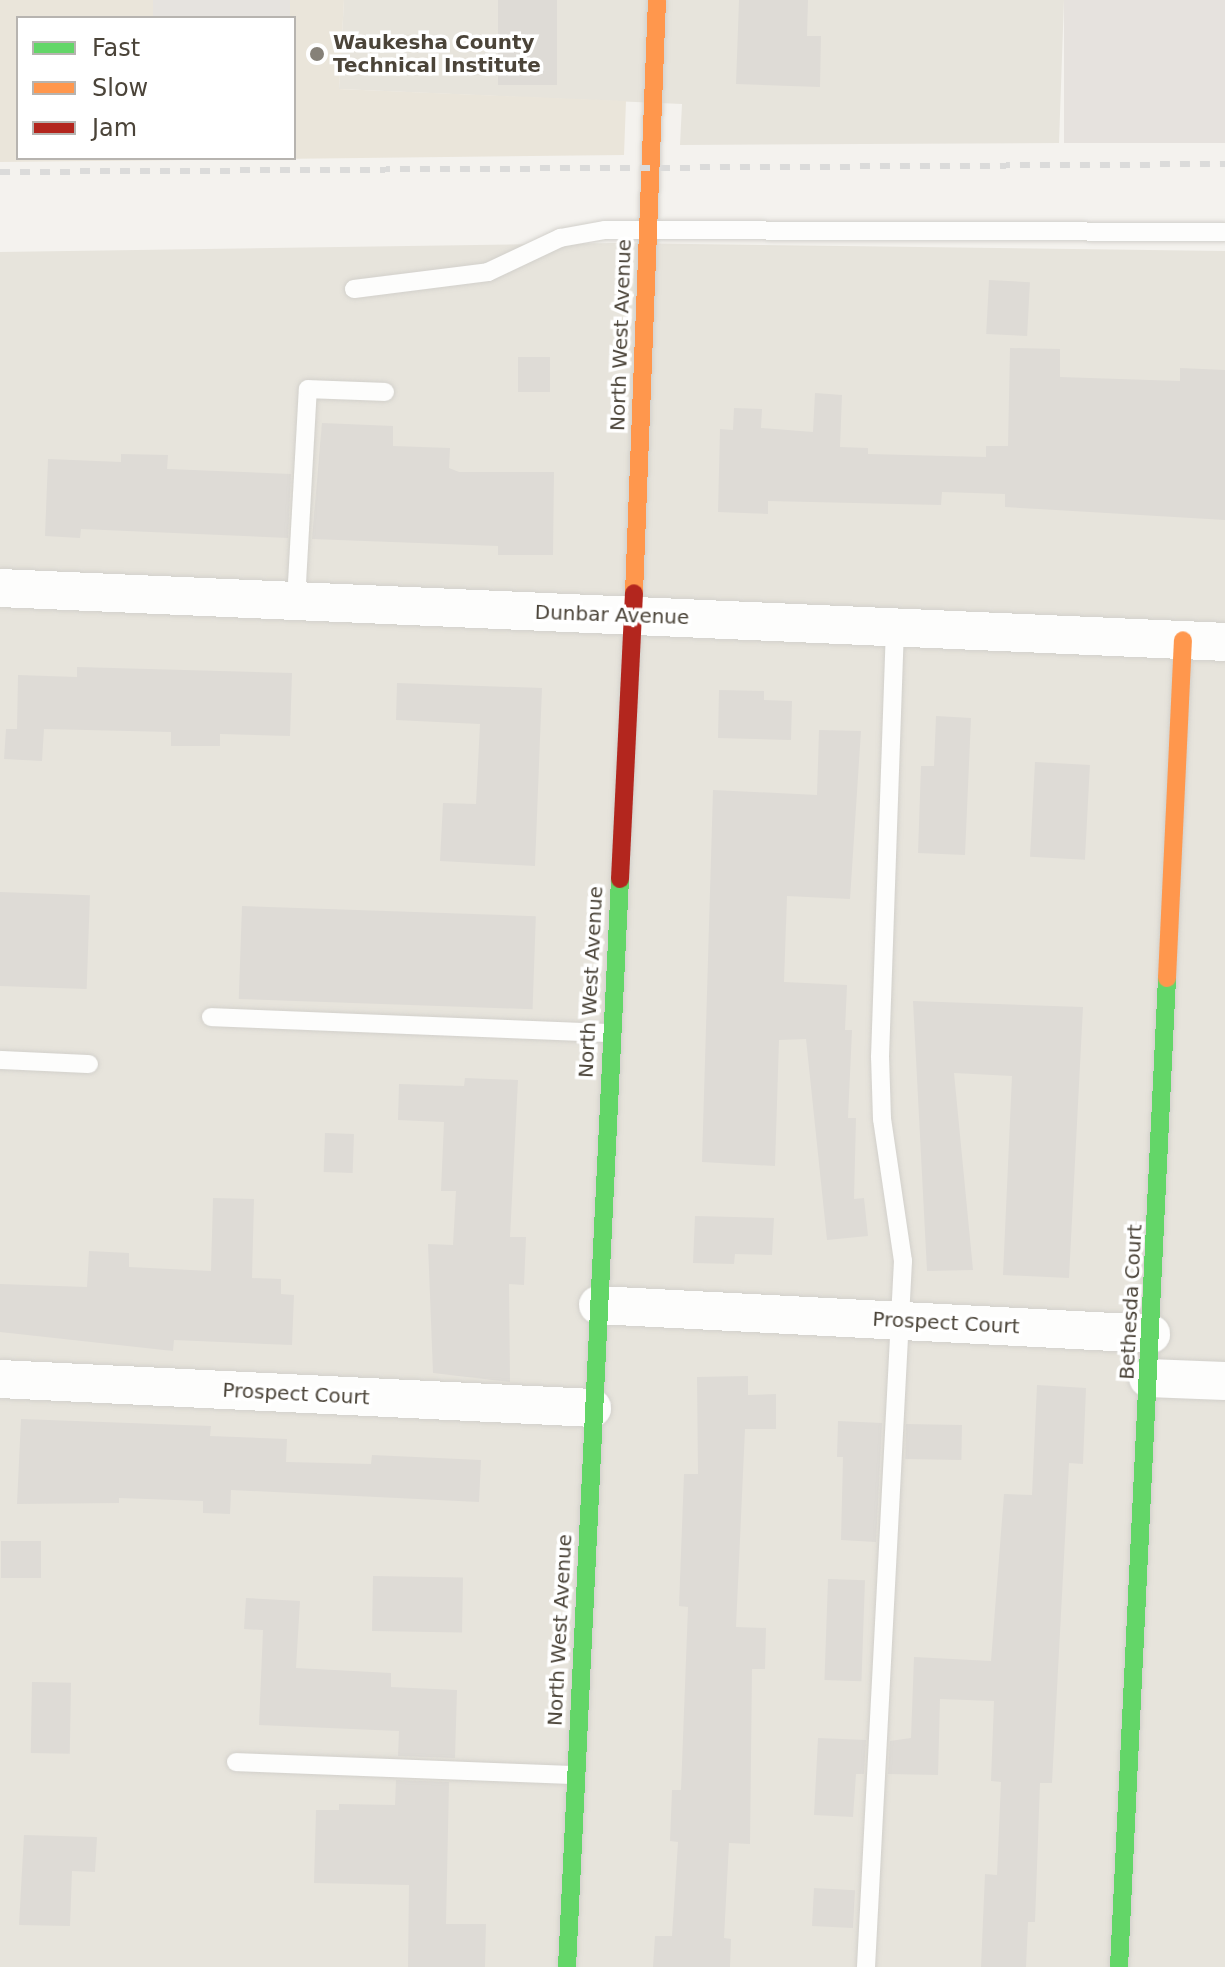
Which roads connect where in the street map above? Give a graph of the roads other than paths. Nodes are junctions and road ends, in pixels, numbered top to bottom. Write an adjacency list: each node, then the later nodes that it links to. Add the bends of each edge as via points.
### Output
1 (657, 0): 2 (street, North West Avenue)
2 (647, 229): 3 (lane); 4 (lane, via 560,238 488,272); 8 (street, North West Avenue)
3 (1225, 232)
4 (354, 289)
5 (385, 392): 7 (lane, via 308,389)
6 (0, 588): 7 (street, Dunbar Avenue)
7 (296, 601): 8 (street, Dunbar Avenue)
8 (633, 616): 9 (street, Dunbar Avenue); 13 (street, North West Avenue)
9 (895, 626): 10 (street, Dunbar Avenue); 17 (lane, via 880,1057 882,1119 903,1261)
10 (1183, 640): 11 (street, Dunbar Avenue); 18 (street, Bethesda Court)
11 (1225, 642)
12 (211, 1017): 13 (lane)
13 (611, 1033): 16 (street, North West Avenue)
14 (0, 1060): 15 (lane)
15 (89, 1064)
16 (598, 1305): 17 (street, Prospect Court); 22 (street, North West Avenue)
17 (901, 1321): 18 (street, Prospect Court); 26 (lane)
18 (1151, 1334): 19 (street, Bethesda Court)
19 (1148, 1378): 21 (street); 27 (street, Bethesda Court)
20 (0, 1379): 22 (street, Prospect Court)
21 (1225, 1381)
22 (592, 1408): 24 (street, North West Avenue)
23 (236, 1762): 24 (lane)
24 (576, 1775): 25 (street, North West Avenue)
25 (567, 1967)
26 (866, 1967)
27 (1119, 1967)

